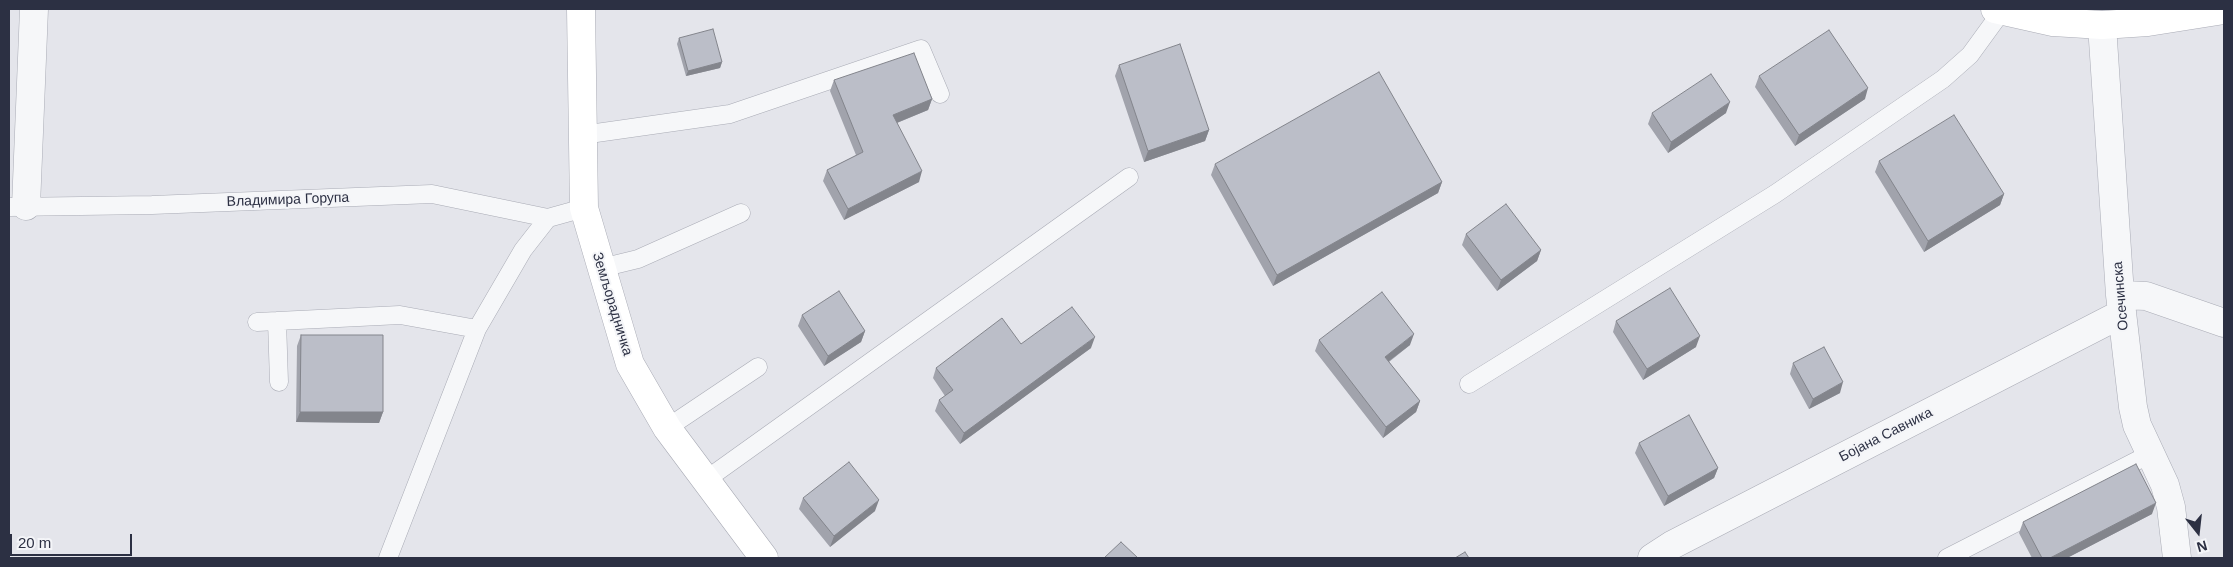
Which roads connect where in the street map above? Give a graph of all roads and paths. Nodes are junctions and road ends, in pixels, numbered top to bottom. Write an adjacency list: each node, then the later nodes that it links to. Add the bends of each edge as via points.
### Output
1 (34, 9): 9 (street, Владимира Горупа)
2 (581, 9): 7 (street, Земљорадничка)
3 (1999, 10): 5 (street, via 2053,22); 21 (lane, via 1970,54 1943,79 1774,194)
4 (2224, 10): 5 (street, via 2148,22)
5 (2102, 25): 14 (street, Осечинска)
6 (940, 94): 7 (lane, via 922,49 730,114)
7 (582, 135): 10 (street, Земљорадничка)
8 (1129, 177): 24 (lane)
9 (17, 207): 12 (lane, Владимира Горупа, via 432,194)
10 (584, 208): 12 (lane); 13 (street, Земљорадничка)
11 (741, 213): 13 (lane, via 638,258)
12 (548, 218): 18 (lane, via 523,250)
13 (601, 268): 22 (street, Земљорадничка, via 630,364)
14 (2121, 305): 17 (street, via 2146,296); 23 (street, Осечинска, via 2132,407); 27 (street, Бојана Савника, via 1672,544)
15 (277, 321): 16 (lane); 18 (lane, via 400,315); 20 (lane)
16 (257, 322)
17 (2224, 323)
18 (477, 329): 25 (lane)
19 (758, 367): 22 (lane)
20 (279, 382)
21 (1469, 384)
22 (667, 428): 24 (street, Земљорадничка)
23 (2150, 454): 28 (lane); 29 (street, Осечинска, via 2165,485 2171,507)
24 (707, 478): 26 (street, Земљорадничка)
25 (388, 558)
26 (764, 558)
27 (1652, 558)
28 (1947, 558)
29 (2177, 558)

